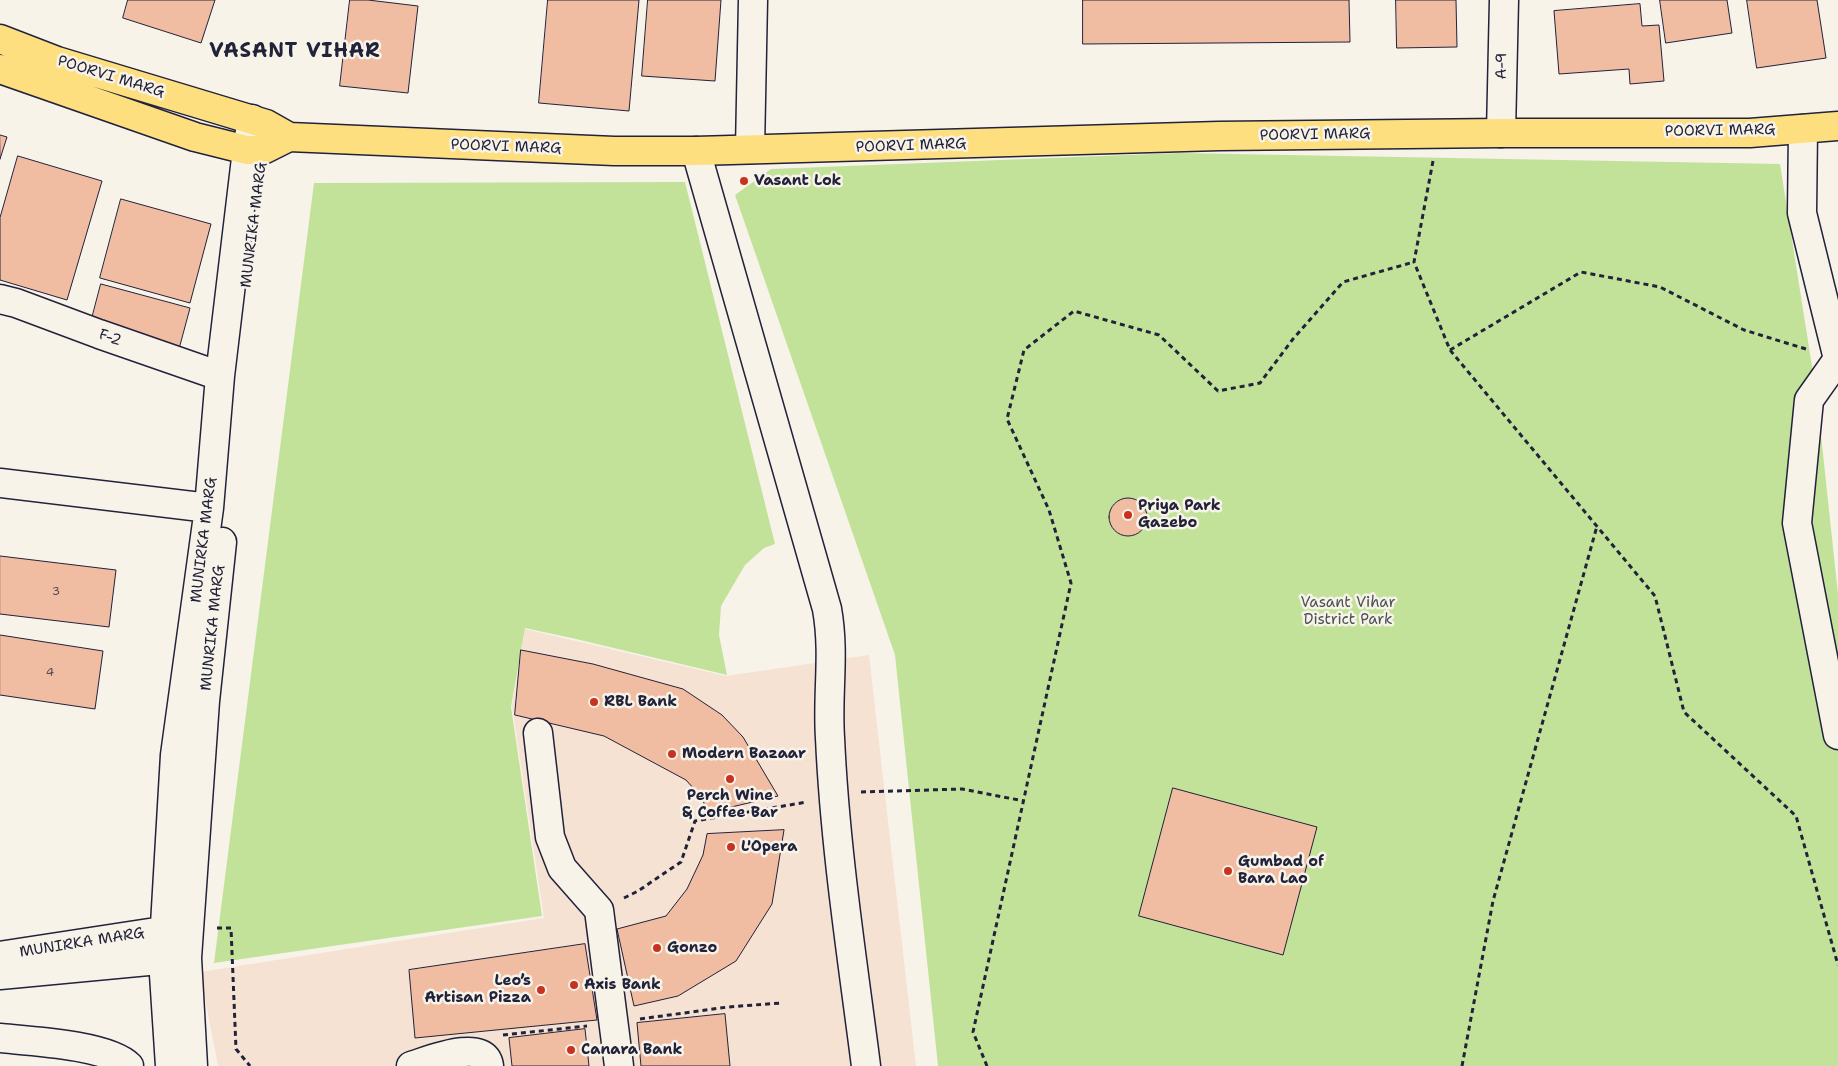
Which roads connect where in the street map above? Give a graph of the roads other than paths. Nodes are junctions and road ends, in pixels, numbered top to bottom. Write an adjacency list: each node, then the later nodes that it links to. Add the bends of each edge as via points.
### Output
1 (753, 0): 9 (street)
2 (1504, 0): 7 (street, A-9)
3 (0, 39): 8 (main road, POORVI MARG)
4 (0, 69): 8 (main road, POORVI MARG, via 195,137)
5 (1838, 126): 6 (main road, POORVI MARG)
6 (1803, 129): 7 (main road, POORVI MARG); 12 (street, via 1802,213)
7 (1501, 132): 9 (main road, POORVI MARG)
8 (264, 136): 10 (main road, POORVI MARG, via 614,151); 13 (street, MUNIRKA MARG); 18 (street, MUNRIKA MARG, via 239,343 218,584)
9 (750, 149): 10 (main road, POORVI MARG)
10 (696, 151): 29 (street, via 827,609 831,632 829,736 836,829)
11 (0, 299): 13 (street, F-2)
12 (1838, 359): 17 (street, via 1809,400 1796,523)
13 (220, 376): 15 (street, MUNIRKA MARG)
14 (0, 482): 15 (street)
15 (209, 508): 18 (street, MUNIRKA MARG, via 175,755)
16 (538, 733): 28 (street, via 550,837 562,868 599,910)
17 (1838, 735)
18 (176, 929): 19 (street, MUNIRKA MARG); 20 (street, MUNIRKA MARG)
19 (0, 956)
20 (175, 958): 21 (street, MUNIRKA MARG); 24 (street, MUNIRKA MARG); 25 (street, MUNIRKA MARG)
21 (0, 975)
22 (0, 1038): 23 (street, via 90,1049 124,1061)
23 (129, 1066)
24 (170, 1066)
25 (193, 1066)
26 (411, 1066): 27 (street, via 475,1051 484,1056)
27 (489, 1066)
28 (619, 1066)
29 (866, 1066)

